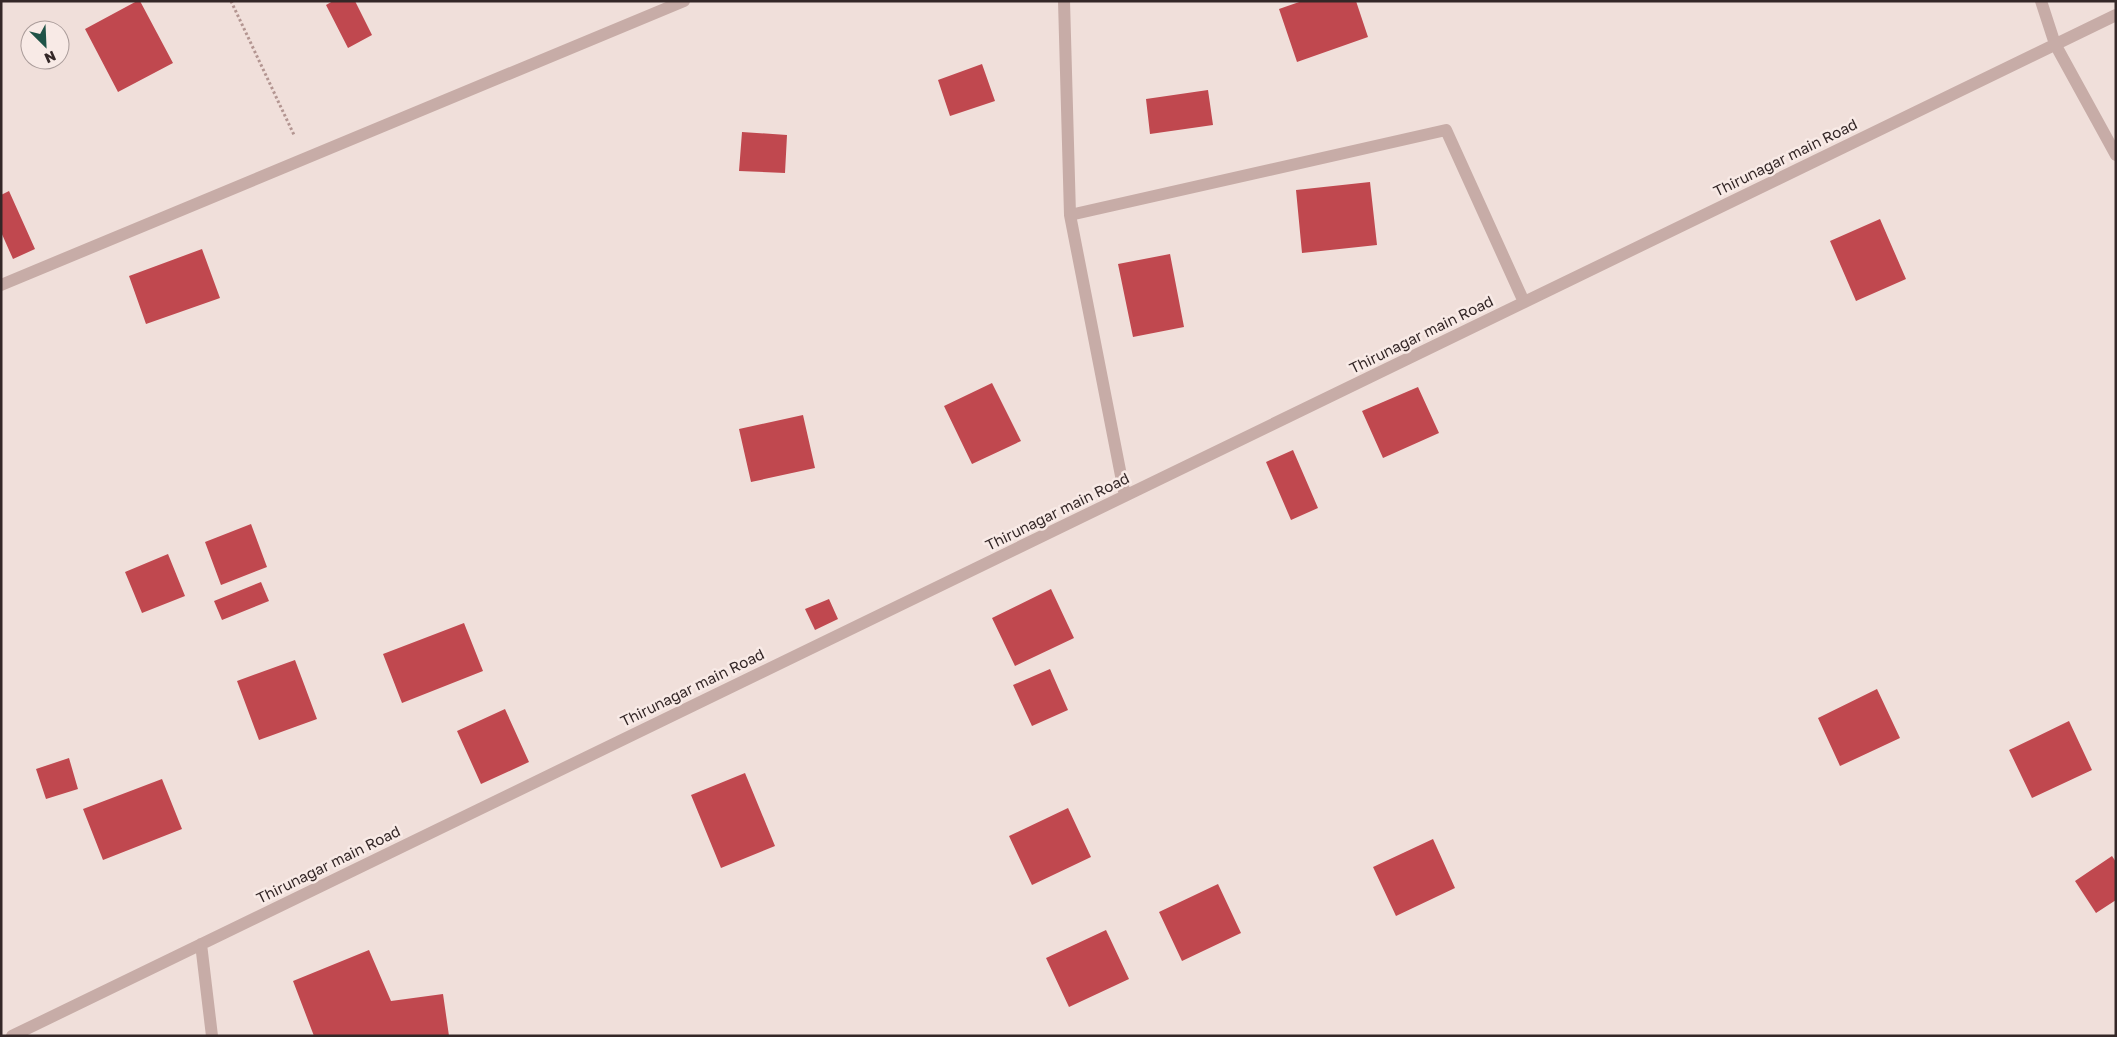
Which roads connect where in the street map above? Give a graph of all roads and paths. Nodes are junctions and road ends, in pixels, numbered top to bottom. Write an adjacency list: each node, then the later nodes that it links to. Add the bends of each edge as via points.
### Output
1 (231, 1): 8 (path)
2 (684, 1): 8 (street)
3 (1064, 1): 9 (street)
4 (2041, 1): 6 (street)
5 (2116, 14): 6 (street, Thirunagar main Road)
6 (2055, 44): 7 (street); 11 (street, Thirunagar main Road)
7 (2116, 155)
8 (305, 158): 10 (street)
9 (1070, 215): 11 (street, via 1446,130); 12 (street)
10 (1, 285)
11 (1524, 302): 12 (street, Thirunagar main Road)
12 (1125, 496): 13 (street, Thirunagar main Road)
13 (201, 944): 14 (street, Thirunagar main Road); 15 (street)
14 (12, 1036)
15 (212, 1036)

